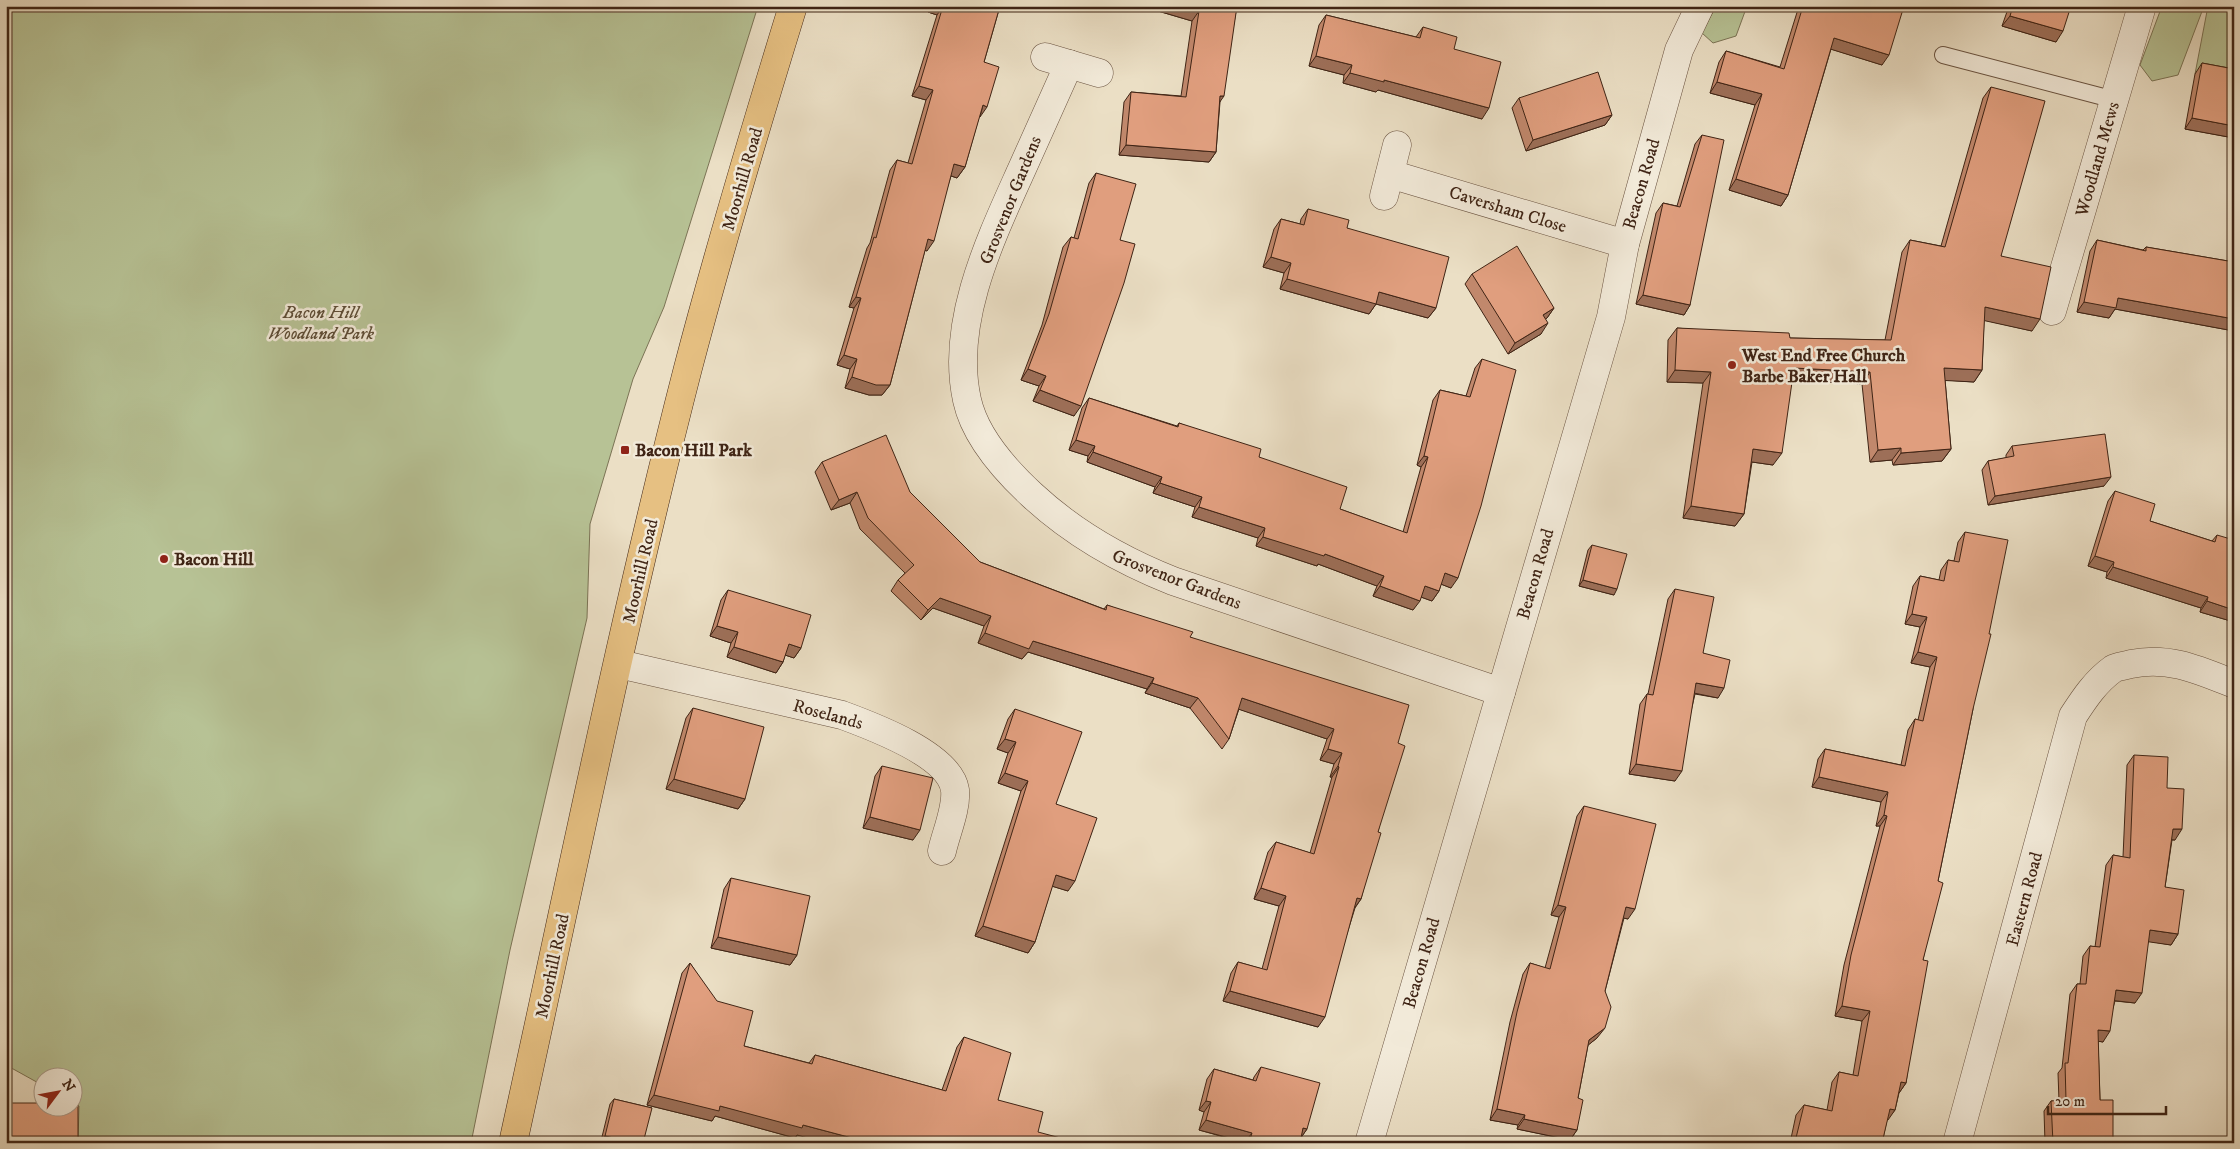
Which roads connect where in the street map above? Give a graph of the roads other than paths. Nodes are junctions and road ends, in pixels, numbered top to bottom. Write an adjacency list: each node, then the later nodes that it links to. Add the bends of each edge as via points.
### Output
1 (793, 6): 10 (main road, Moorhill Road, via 688,368)
2 (1700, 6): 8 (street, Beacon Road, via 1679,50)
3 (2142, 6): 6 (street, Woodland Mews)
4 (1943, 55): 6 (lane)
5 (1099, 73): 12 (street, Grosvenor Gardens, via 1057,61 992,236 966,319 962,361 967,401 982,438 1014,478 1052,514 1092,544 1135,566)
6 (2115, 100): 9 (street, Woodland Mews)
7 (1397, 145): 8 (street, Caversham Close, via 1387,185)
8 (1625, 244): 12 (street, Beacon Road, via 1612,316)
9 (2052, 312)
10 (619, 664): 13 (street, Roselands, via 842,715 873,726 935,760 948,774 955,790); 14 (main road, Moorhill Road)
11 (2234, 684): 16 (street, Eastern Road, via 2184,664 2140,662 2114,668 2095,686 2073,716)
12 (1501, 692): 15 (street, Beacon Road)
13 (942, 851)
14 (513, 1143)
15 (1369, 1143)
16 (1957, 1143)

